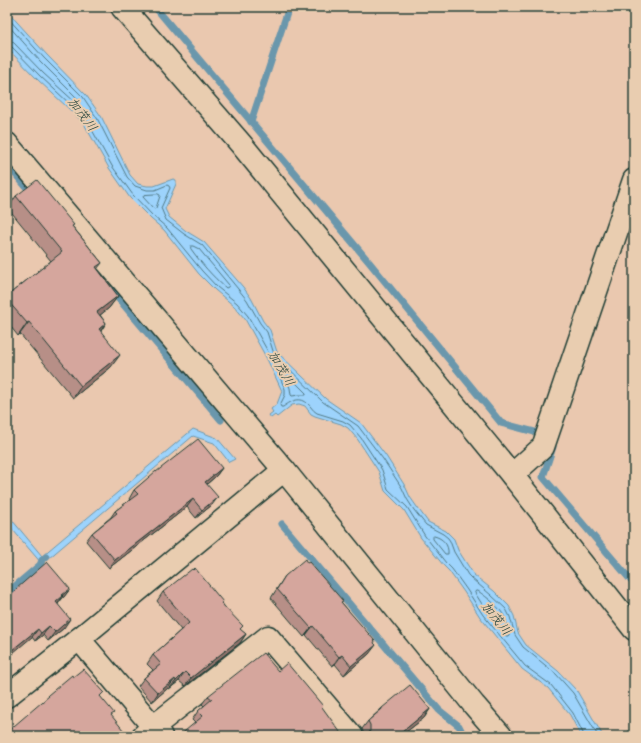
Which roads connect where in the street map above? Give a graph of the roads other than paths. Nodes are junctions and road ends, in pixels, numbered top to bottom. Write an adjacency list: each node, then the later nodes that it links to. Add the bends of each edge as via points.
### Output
1 (122, 7): 5 (street, via 242,144)
2 (7, 144): 4 (street)
3 (634, 180): 5 (street, via 543,448)
4 (284, 470): 7 (street); 11 (street)
5 (512, 475): 6 (street)
6 (634, 629)
7 (79, 639): 8 (street); 9 (street)
8 (7, 696)
9 (152, 733): 10 (street, via 268,637)
10 (352, 736)
11 (501, 736)

